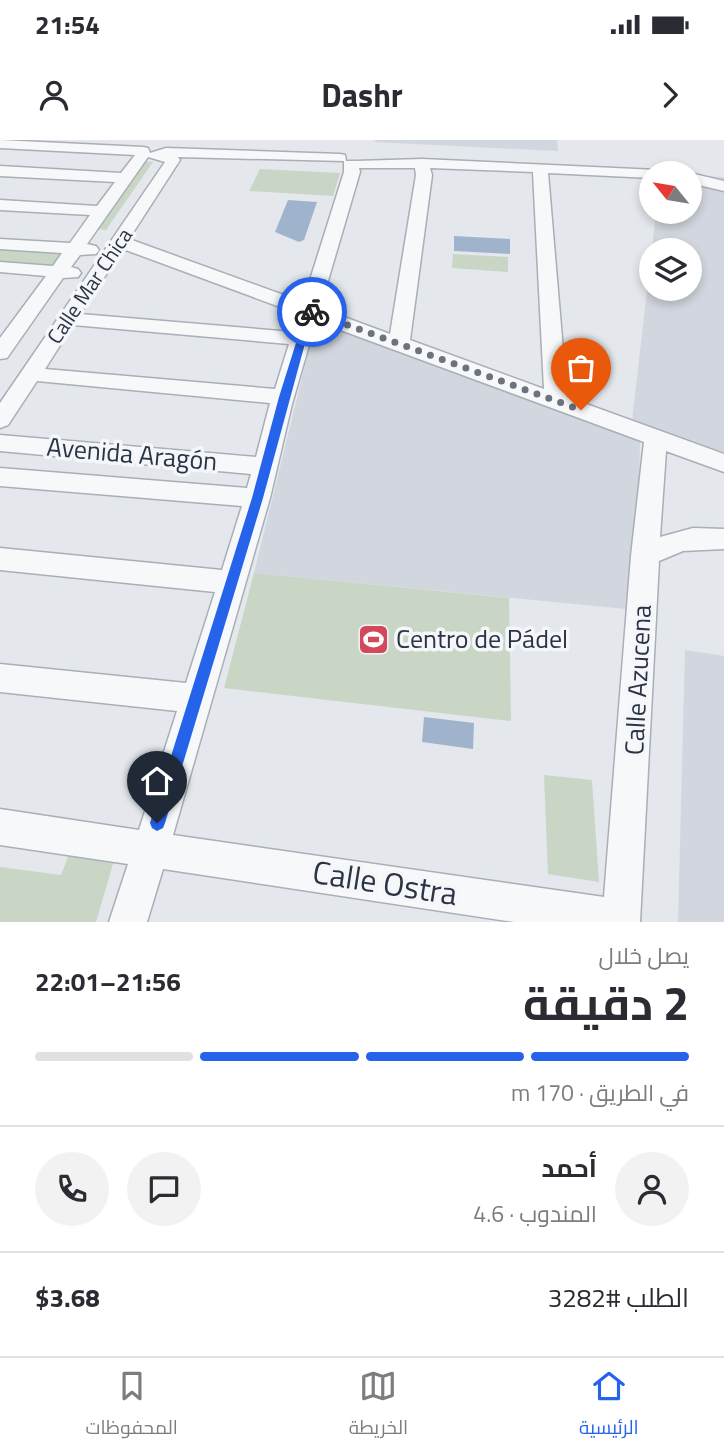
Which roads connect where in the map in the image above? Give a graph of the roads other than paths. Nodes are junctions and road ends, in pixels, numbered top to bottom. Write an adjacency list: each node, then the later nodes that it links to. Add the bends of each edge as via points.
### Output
1 (0, 144): 2 (street)
2 (154, 153): 3 (street); 10 (street, Calle Mar Chica); 16 (street, Calle Mar Chica, via 173,160)
3 (353, 157): 4 (street); 21 (street)
4 (422, 163): 5 (street); 26 (street)
5 (540, 169): 7 (street); 30 (street)
6 (0, 171): 10 (street)
7 (639, 173)
8 (724, 174): 9 (street)
9 (702, 175)
10 (125, 178): 14 (street, Calle Mar Chica)
11 (702, 180): 12 (street)
12 (724, 186)
13 (0, 205): 14 (street)
14 (101, 211): 17 (street, Calle Mar Chica)
15 (0, 244): 17 (street)
16 (116, 247): 17 (street); 20 (street, Calle Mar Chica); 21 (street)
17 (75, 249): 19 (street, Calle Mar Chica)
18 (0, 267): 19 (street)
19 (58, 272): 20 (street); 23 (street, Calle Mar Chica)
20 (98, 274): 24 (street, Calle Mar Chica)
21 (310, 311): 25 (street); 26 (street)
22 (0, 314): 23 (street)
23 (26, 316): 27 (street, Calle Mar Chica)
24 (69, 319): 25 (street); 28 (street, Calle Mar Chica)
25 (303, 339): 29 (street)
26 (399, 343): 30 (street)
27 (0, 353)
28 (30, 374): 29 (street); 31 (street, Calle Mar Chica)
29 (284, 397): 35 (street)
30 (555, 401): 32 (street)
31 (0, 420)
32 (656, 437): 34 (street); 37 (street, Calle Azucena)
33 (0, 443): 35 (street, Avenida Aragón)
34 (724, 463)
35 (264, 466): 38 (street)
36 (0, 477): 38 (street, Avenida Aragón)
37 (650, 489): 39 (street, via 664,514); 41 (street, Calle Azucena)
38 (257, 498): 43 (street)
39 (688, 539): 40 (street); 41 (street)
40 (724, 539)
41 (645, 556): 48 (street, Calle Azucena)
42 (0, 559): 43 (street)
43 (231, 582): 45 (street)
44 (0, 678): 45 (street)
45 (197, 699): 47 (street)
46 (0, 827): 47 (street)
47 (149, 848): 48 (street, Calle Ostra); 49 (street)
48 (621, 920)
49 (128, 922)

